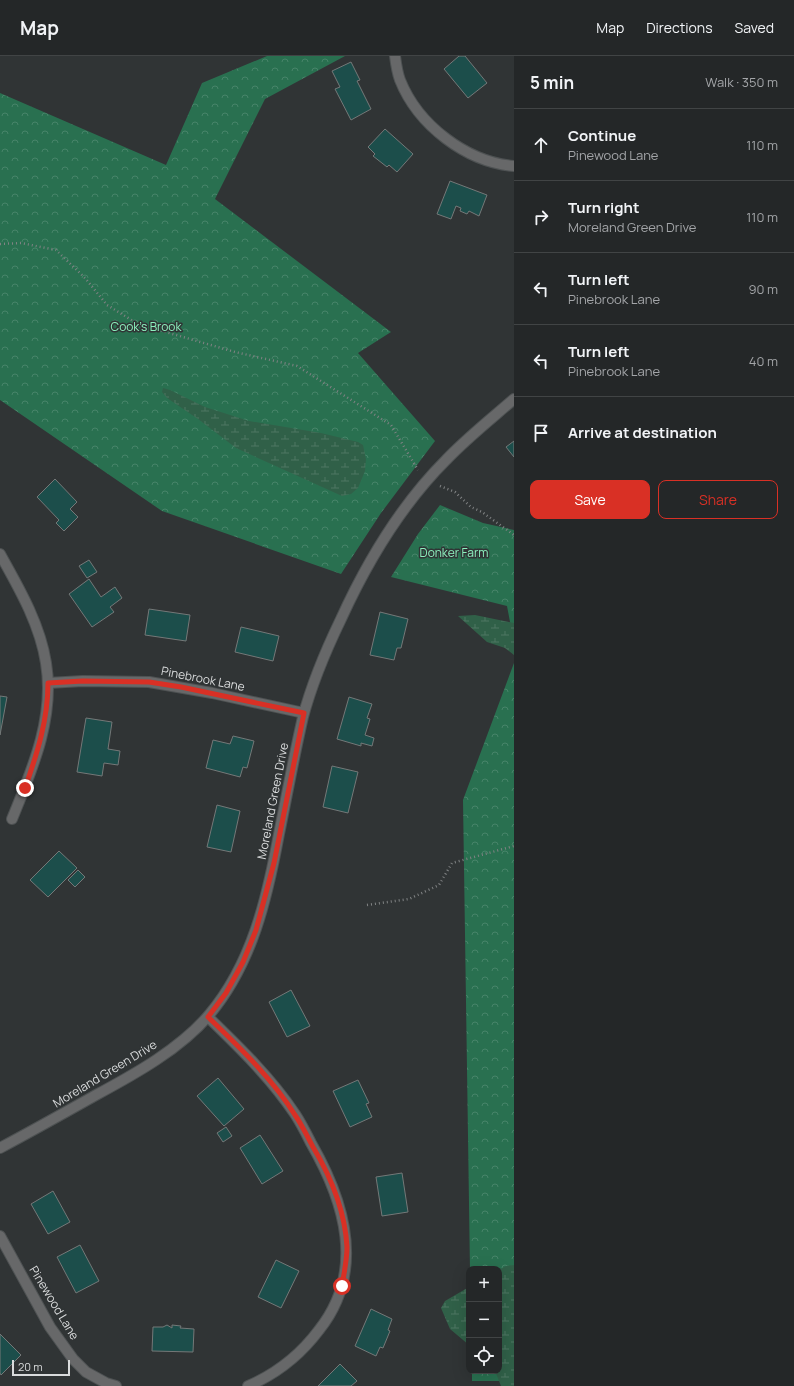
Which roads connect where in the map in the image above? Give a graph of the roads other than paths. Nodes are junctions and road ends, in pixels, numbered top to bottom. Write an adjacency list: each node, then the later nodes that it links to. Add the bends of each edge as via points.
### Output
1 (395, 56): 2 (street, via 406,93 435,129 475,156)
2 (514, 166)
3 (514, 399): 6 (street, Moreland Green Drive, via 444,461 384,540 352,595 324,653)
4 (0, 554): 5 (street, via 32,615 41,640)
5 (48, 683): 6 (street, Pinebrook Lane, via 149,682); 7 (street, via 46,716 40,740 32,770)
6 (304, 713): 8 (street, Moreland Green Drive, via 274,863 256,930 230,987)
7 (12, 819)
8 (208, 1017): 9 (street, Moreland Green Drive, via 159,1059); 12 (street, via 250,1058 295,1114 325,1167 336,1194 345,1230 347,1255 342,1286 324,1324 295,1357)
9 (0, 1148)
10 (0, 1236): 11 (street, Pinewood Lane, via 50,1327 73,1359 86,1372)
11 (116, 1386)
12 (248, 1386)

